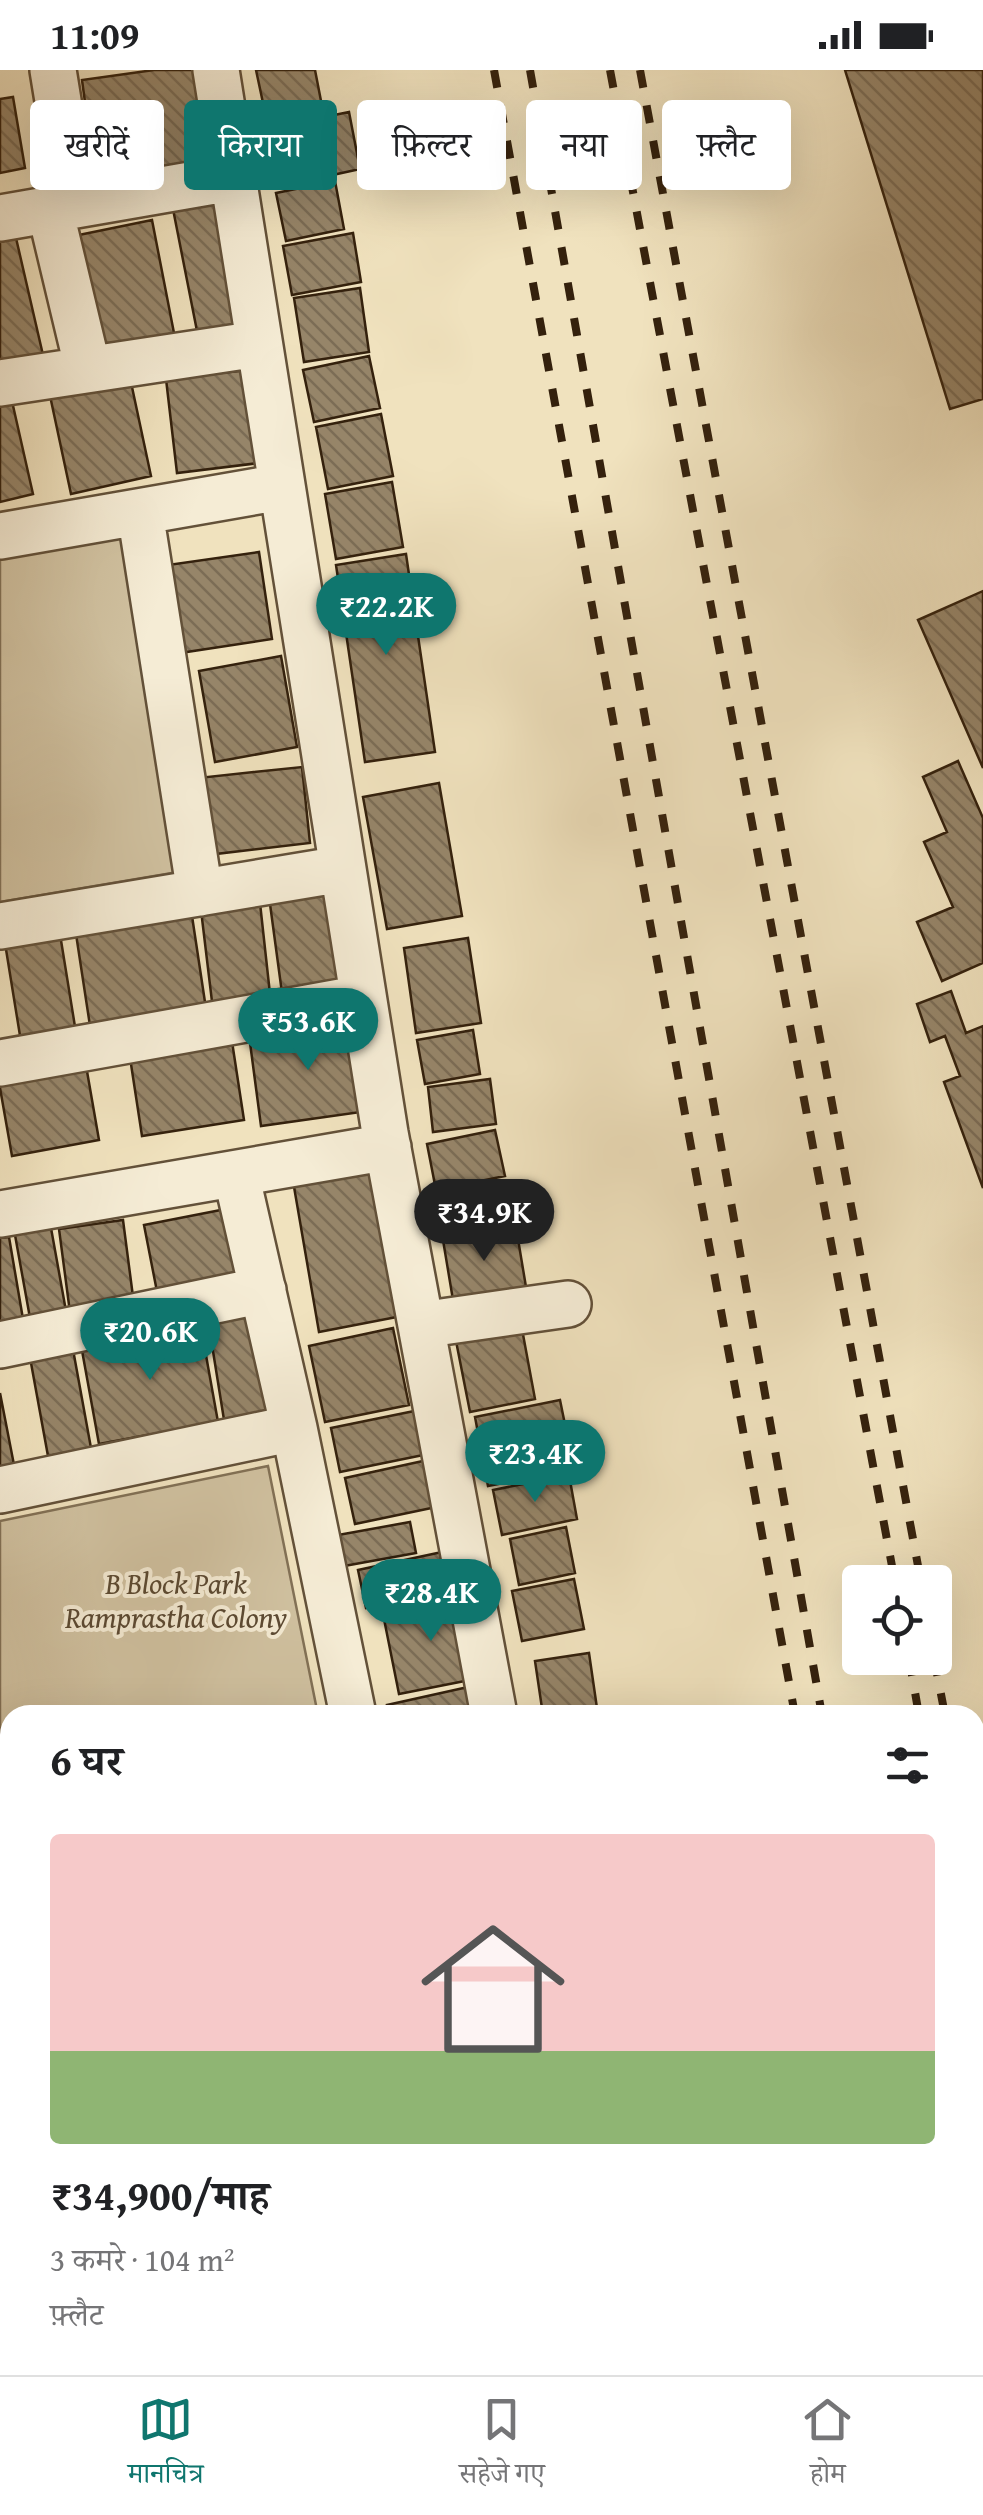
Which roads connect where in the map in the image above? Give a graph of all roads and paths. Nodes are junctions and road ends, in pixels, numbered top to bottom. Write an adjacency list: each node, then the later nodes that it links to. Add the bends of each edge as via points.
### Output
1 (53, 70): 6 (street)
2 (216, 70): 3 (street)
3 (220, 100)
4 (184, 186): 6 (street)
5 (234, 190): 8 (street)
6 (62, 207): 7 (street); 9 (street)
7 (0, 218)
8 (258, 344): 9 (street); 11 (street)
9 (88, 370): 10 (street)
10 (0, 383)
11 (281, 487): 12 (street); 14 (street)
12 (140, 512): 13 (street); 15 (street)
13 (0, 536)
14 (342, 869): 15 (street); 17 (street)
15 (200, 893): 16 (street)
16 (0, 926)
17 (364, 998): 18 (street); 19 (street)
18 (0, 1063)
19 (388, 1148): 20 (street); 24 (street)
20 (236, 1174): 21 (street); 22 (street)
21 (0, 1214)
22 (263, 1290): 25 (street); 26 (street)
23 (568, 1304): 24 (street)
24 (421, 1325): 29 (street)
25 (0, 1345)
26 (294, 1428): 27 (street); 28 (street)
27 (0, 1490)
28 (351, 1705)
29 (492, 1705)

